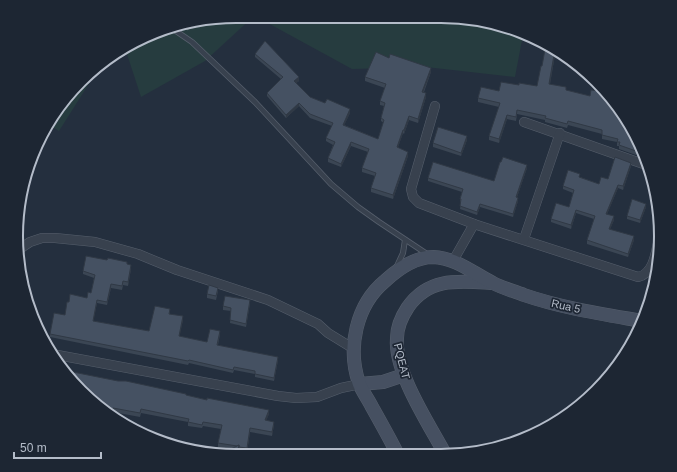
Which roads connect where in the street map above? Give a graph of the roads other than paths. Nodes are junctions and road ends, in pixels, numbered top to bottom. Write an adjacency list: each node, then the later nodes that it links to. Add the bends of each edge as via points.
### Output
1 (176, 31): 8 (lane, via 192,42 255,102 331,184 358,207)
2 (436, 106): 6 (street, via 411,189 413,197 420,203)
3 (524, 122): 4 (street)
4 (560, 134): 5 (street); 7 (street)
5 (641, 163)
6 (474, 224): 7 (street); 11 (street)
7 (524, 239): 12 (street, via 638,277 646,274)
8 (406, 240): 10 (lane); 13 (lane, via 404,253)
9 (23, 247): 17 (street, via 42,238 55,238 95,242 138,254 176,270 268,300 318,324)
10 (432, 257): 11 (street); 13 (street, via 420,259)
11 (453, 261): 14 (street); 15 (street)
12 (652, 265)
13 (393, 273): 17 (street, via 380,284 360,315)
14 (446, 282): 15 (street, PQEAT); 19 (street, PQEAT, via 426,290 413,300 403,314 397,349)
15 (493, 284): 16 (street, Rua 5, via 557,304)
16 (637, 320)
17 (354, 349): 20 (street, via 354,361)
18 (60, 355): 20 (street, via 296,398 316,397)
19 (404, 375): 20 (street, via 383,382); 22 (street, PQEAT)
20 (360, 384): 21 (street)
21 (395, 449)
22 (442, 449)

